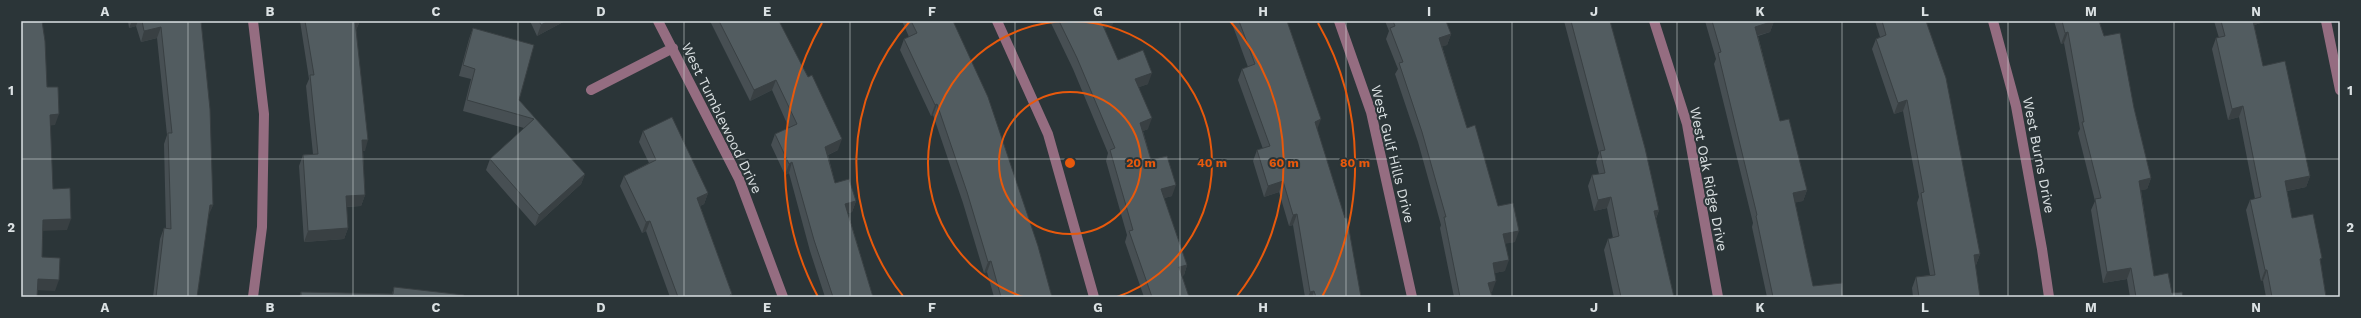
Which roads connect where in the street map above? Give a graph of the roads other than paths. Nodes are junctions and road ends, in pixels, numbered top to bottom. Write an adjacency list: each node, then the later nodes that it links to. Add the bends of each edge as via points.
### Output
1 (253, 21): 11 (street, via 264,114 262,227)
2 (658, 21): 8 (street, West Tumblewood Drive)
3 (997, 21): 13 (street, via 1048,134)
4 (1339, 21): 14 (street, West Gulf Hills Drive, via 1371,112)
5 (1654, 21): 15 (street, West Oak Ridge Drive, via 1687,124)
6 (1993, 21): 16 (street, West Burns Drive, via 2016,106)
7 (2326, 21): 10 (street)
8 (672, 48): 9 (street); 12 (street, West Tumblewood Drive, via 739,179)
9 (591, 90)
10 (2340, 90)
11 (253, 297)
12 (783, 297)
13 (1094, 297)
14 (1412, 297)
15 (1718, 297)
16 (2049, 297)

